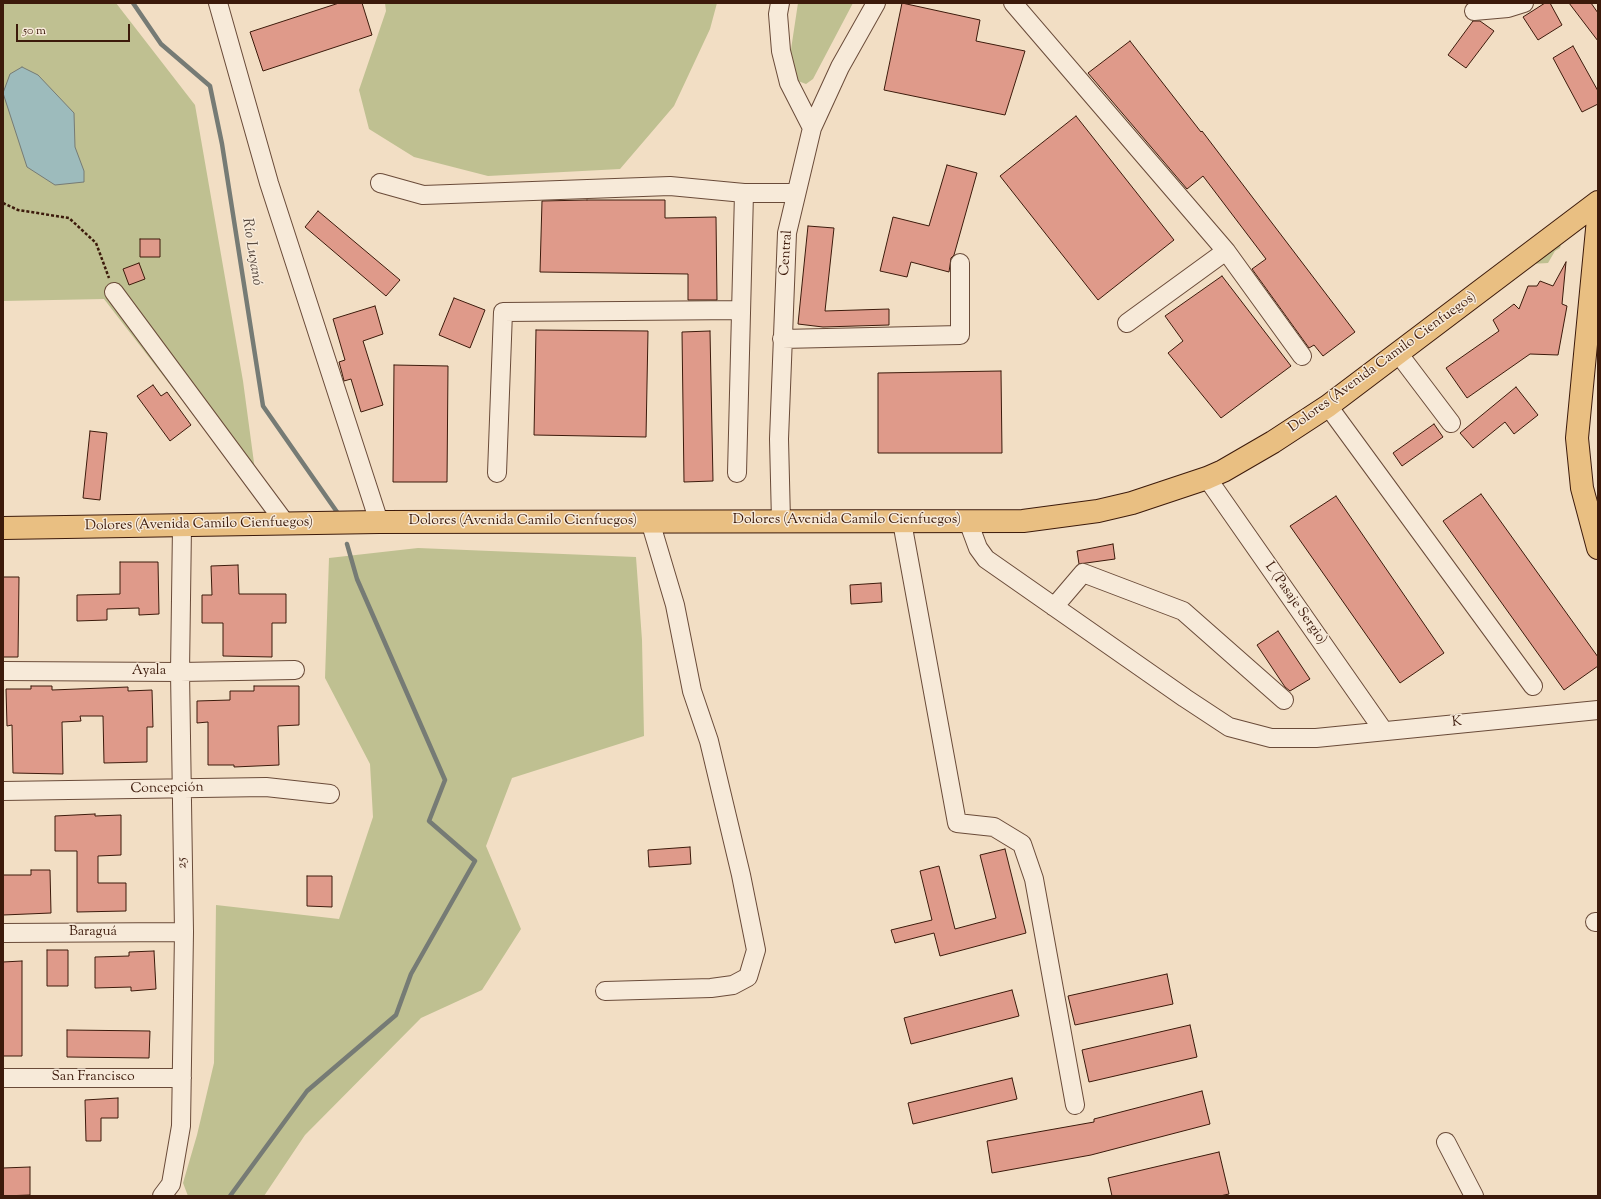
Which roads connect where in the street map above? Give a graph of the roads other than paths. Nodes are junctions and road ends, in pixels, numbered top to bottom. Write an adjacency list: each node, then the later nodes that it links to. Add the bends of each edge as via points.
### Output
1 (218, 3): 29 (street, via 269,182)
2 (780, 3): 7 (street, via 778,14 781,51 790,83)
3 (876, 3): 7 (street, Central, via 840,67)
4 (1013, 3): 13 (street)
5 (1524, 3): 6 (street, via 1508,8)
6 (1474, 11)
7 (812, 128): 10 (street, Central)
8 (380, 182): 9 (street, via 423,195 670,186)
9 (744, 193): 10 (street); 16 (street)
10 (796, 193): 18 (street, Central, via 787,233)
11 (1598, 202): 19 (main road, Dolores (Avenida Camilo Cienfuegos))
12 (1598, 219): 34 (main road, via 1577,438 1582,488)
13 (1226, 251): 17 (street); 20 (street)
14 (960, 263): 18 (street, via 960,335)
15 (114, 292): 31 (street)
16 (741, 310): 23 (street, via 503,312); 24 (street)
17 (1127, 323)
18 (782, 339): 27 (street, Central, via 779,439)
19 (1398, 353): 21 (main road, Dolores (Avenida Camilo Cienfuegos)); 22 (street)
20 (1302, 356)
21 (1328, 406): 25 (main road, Dolores (Avenida Camilo Cienfuegos), via 1273,442); 39 (street)
22 (1451, 423)
23 (497, 473)
24 (737, 473)
25 (1207, 478): 28 (main road, Dolores (Avenida Camilo Cienfuegos), via 1132,503 1098,511 1023,521); 42 (street, L (Pasaje Sergio))
26 (650, 521): 27 (main road, Dolores (Avenida Camilo Cienfuegos)); 29 (main road, Dolores (Avenida Camilo Cienfuegos)); 48 (street, via 676,605 692,691 709,741 756,950 748,977 733,985)
27 (781, 521): 30 (main road, Dolores (Avenida Camilo Cienfuegos))
28 (968, 521): 30 (main road, Dolores (Avenida Camilo Cienfuegos)); 35 (street, K, via 978,548 986,559)
29 (379, 522): 31 (main road, Dolores (Avenida Camilo Cienfuegos))
30 (902, 522): 51 (street, via 957,823 994,827 1022,844 1034,879)
31 (286, 524): 32 (main road, Dolores (Avenida Camilo Cienfuegos))
32 (182, 526): 33 (main road, Dolores (Avenida Camilo Cienfuegos)); 38 (street, 25)
33 (3, 528)
34 (1598, 548)
35 (1054, 607): 40 (street, via 1083,573 1183,611); 42 (street, K, via 1229,727 1271,738 1316,738)
36 (294, 670): 38 (street, Ayala)
37 (3, 671): 38 (street, Ayala)
38 (180, 672): 43 (street, 25)
39 (1533, 686)
40 (1284, 700)
41 (1598, 710): 42 (street, K)
42 (1383, 730)
43 (182, 790): 44 (street, Concepción); 45 (street, Concepción, via 266,787); 46 (street, 25)
44 (3, 791)
45 (330, 794)
46 (184, 932): 47 (street, Baraguá); 50 (street, 25)
47 (3, 933)
48 (606, 991)
49 (3, 1078): 50 (street, San Francisco)
50 (182, 1078): 53 (street, 25, via 182,1126 171,1184)
51 (1075, 1105)
52 (1446, 1142): 54 (street)
53 (162, 1196)
54 (1474, 1196)

